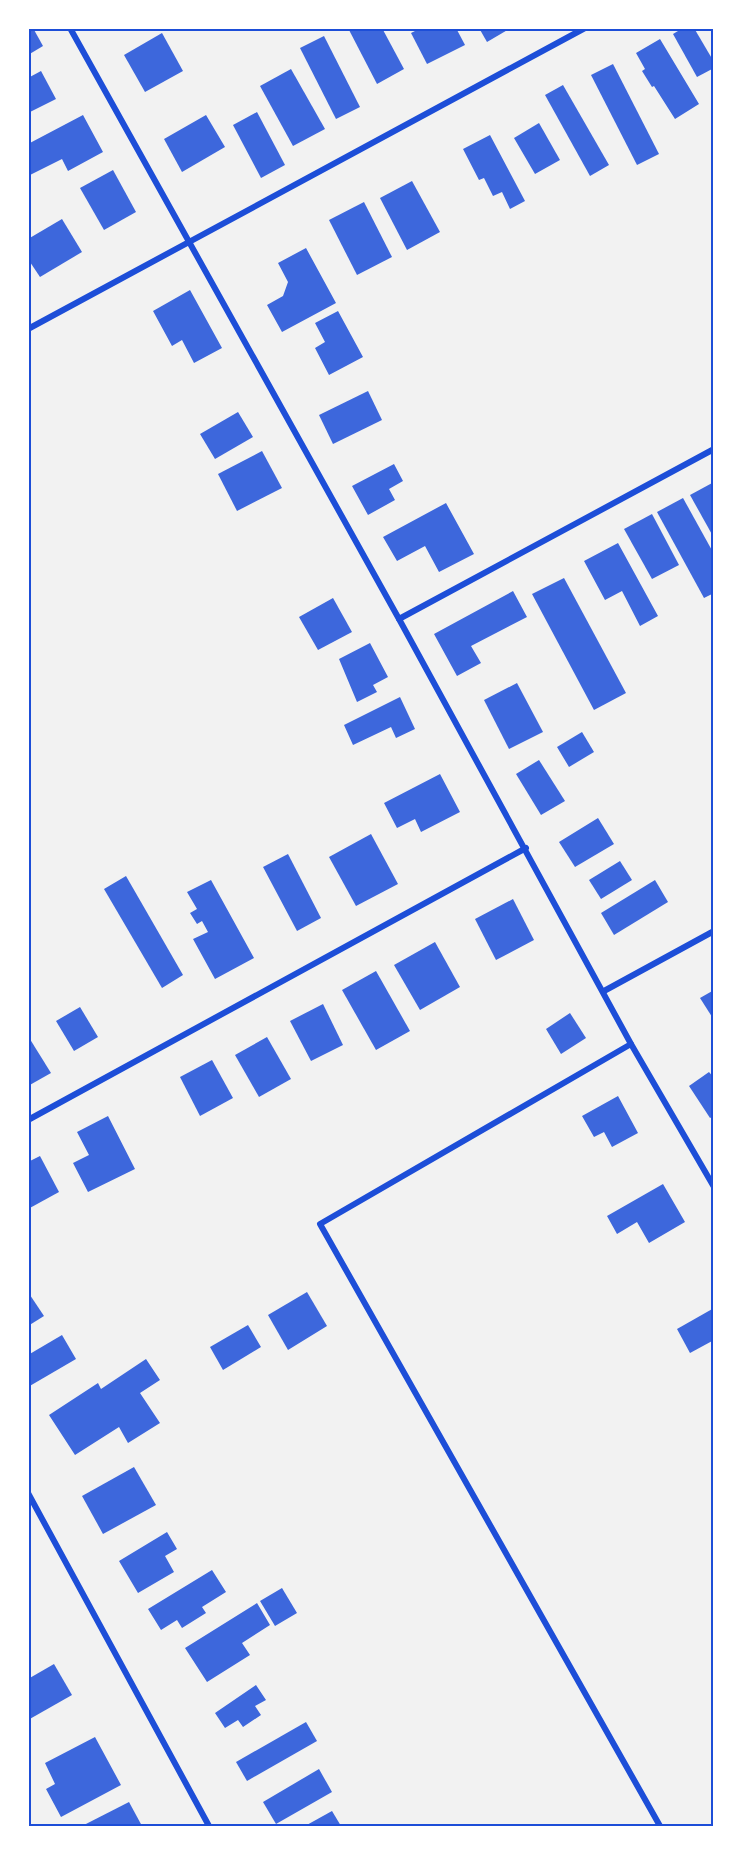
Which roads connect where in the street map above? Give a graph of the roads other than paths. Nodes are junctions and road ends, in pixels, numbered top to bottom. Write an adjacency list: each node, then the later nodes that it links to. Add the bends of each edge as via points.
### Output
1 (70, 28): 3 (street)
2 (585, 28): 3 (street)
3 (188, 243): 4 (street); 6 (street)
4 (28, 329)
5 (714, 449): 6 (street)
6 (399, 619): 7 (street)
7 (526, 848): 9 (street); 11 (street)
8 (714, 931): 9 (street)
9 (604, 991): 10 (street)
10 (632, 1044): 12 (street); 15 (street, via 320,1224)
11 (28, 1120)
12 (714, 1187)
13 (28, 1493): 14 (street)
14 (209, 1827)
15 (660, 1827)

